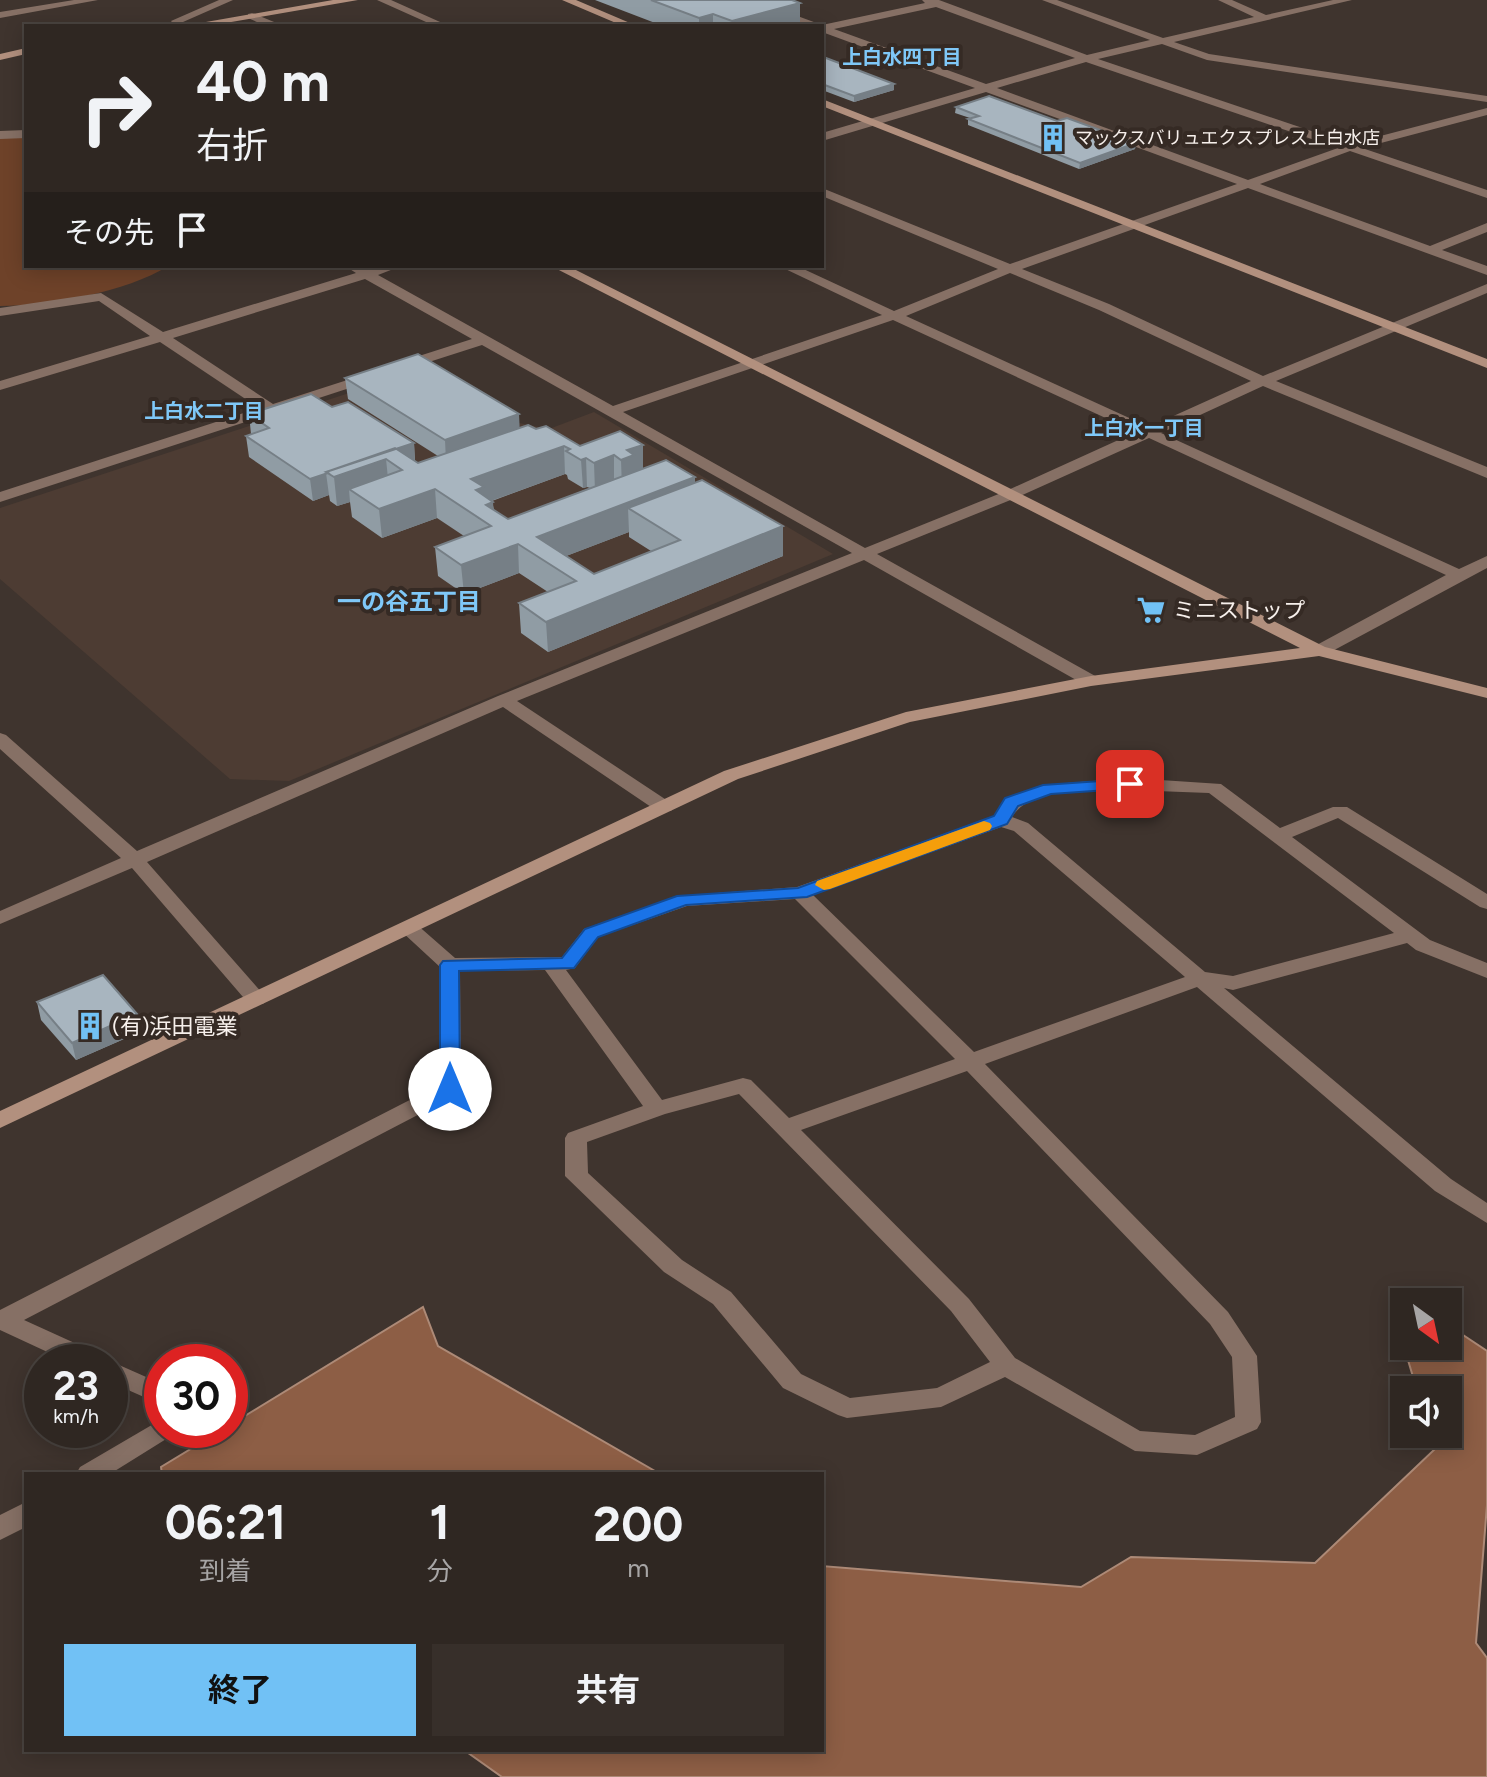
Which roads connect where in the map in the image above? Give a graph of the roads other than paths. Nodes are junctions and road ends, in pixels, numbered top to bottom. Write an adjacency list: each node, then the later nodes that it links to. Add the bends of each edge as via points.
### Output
1 (93, 0): 12 (street)
2 (228, 0): 15 (street, via 176,21)
3 (353, 0): 13 (street)
4 (382, 0): 18 (street)
5 (567, 0): 19 (street)
6 (744, 0): 20 (street)
7 (955, 0): 11 (street)
8 (1047, 0): 23 (street)
9 (1223, 0): 14 (street)
10 (1347, 0): 14 (street)
11 (931, 2): 21 (street); 26 (street)
12 (0, 15)
13 (252, 16): 16 (street); 17 (street)
14 (1264, 18): 23 (street)
15 (179, 24)
16 (201, 24)
17 (270, 24)
18 (439, 24)
19 (627, 24)
20 (812, 24)
21 (824, 26)
22 (824, 28): 27 (street)
23 (1160, 42): 26 (street); 28 (street, via 1234,62)
24 (24, 51): 25 (street)
25 (0, 57)
26 (1086, 58): 27 (street); 35 (street)
27 (983, 88): 31 (street); 36 (street)
28 (1487, 99)
29 (824, 103): 31 (street)
30 (1487, 111): 35 (street)
31 (873, 122): 34 (street); 39 (street)
32 (24, 134): 33 (street)
33 (0, 135)
34 (824, 136)
35 (1351, 147): 36 (street); 38 (street)
36 (1245, 184): 39 (street); 41 (street)
37 (824, 193): 44 (street)
38 (1487, 194)
39 (1134, 225): 44 (street); 50 (street)
40 (1487, 227): 41 (street)
41 (1428, 251): 46 (street)
42 (562, 268): 53 (street)
43 (790, 268): 49 (street)
44 (1009, 269): 49 (street); 55 (street)
45 (359, 270): 51 (street); 52 (street)
46 (1487, 271)
47 (1487, 288): 50 (street)
48 (0, 312): 51 (street, via 101,297)
49 (893, 316): 53 (street); 59 (street)
50 (1397, 328): 54 (street); 55 (street)
51 (162, 336): 56 (street); 57 (street)
52 (483, 340): 57 (street); 58 (street)
53 (751, 363): 58 (street); 61 (street)
54 (1487, 364)
55 (1263, 381): 59 (street); 60 (street)
56 (0, 386)
57 (271, 409): 62 (street)
58 (610, 412): 63 (street)
59 (1147, 432): 61 (street); 65 (street)
60 (1487, 473)
61 (1012, 494): 63 (street); 66 (street)
62 (0, 497)
63 (861, 554): 67 (street); 69 (street)
64 (1487, 561): 65 (street)
65 (1459, 575): 66 (street)
66 (1319, 651): 67 (street); 68 (street)
67 (1091, 681): 71 (street, via 906,717 731,775)
68 (1487, 693)
69 (504, 700): 71 (street); 74 (street)
70 (4, 749): 74 (street)
71 (664, 807): 78 (street)
72 (1001, 820): 73 (street, via 1012,802 1049,789 1130,784 1214,788); 75 (street); 83 (street, via 1021,827)
73 (1277, 836): 76 (street, via 1340,811); 79 (street)
74 (135, 860): 77 (street); 84 (street)
75 (800, 893): 80 (street, via 684,900 591,933 568,963); 85 (street)
76 (1487, 903)
77 (0, 918)
78 (408, 927): 81 (street); 84 (street)
79 (1411, 935): 82 (street); 83 (street, via 1233,983)
80 (551, 964): 81 (street); 86 (street)
81 (450, 965): 90 (street, via 450,1089)
82 (1487, 971)
83 (1202, 978): 85 (street); 89 (street, via 1443,1185)
84 (256, 999): 87 (street)
85 (969, 1060): 88 (street); 92 (street, via 1219,1318 1244,1356 1248,1422 1197,1445 1135,1441)
86 (657, 1109): 88 (street, via 743,1085); 92 (street, via 576,1138 577,1176 673,1266 722,1298 792,1381 847,1408 941,1397)
87 (0, 1120)
88 (785, 1128): 92 (street, via 960,1305)
89 (1487, 1215)
90 (1, 1319): 91 (street)
91 (54, 1344)
92 (1006, 1365)
93 (144, 1440): 94 (street)
94 (92, 1472)
95 (24, 1514): 96 (street)
96 (0, 1529)

